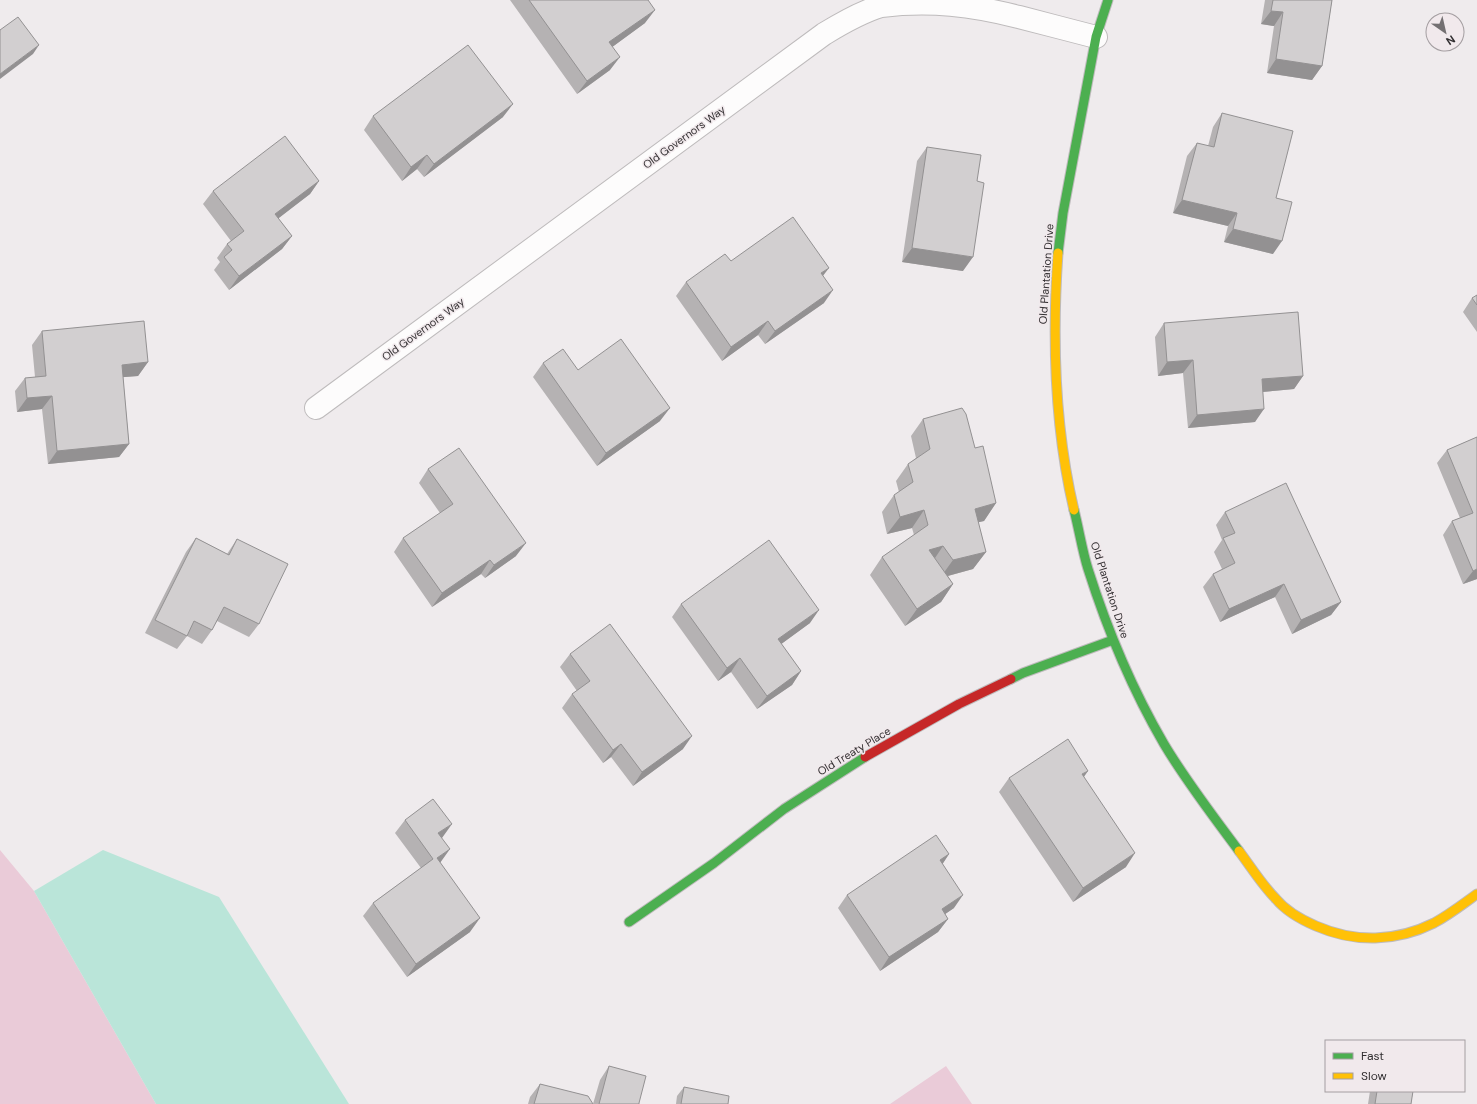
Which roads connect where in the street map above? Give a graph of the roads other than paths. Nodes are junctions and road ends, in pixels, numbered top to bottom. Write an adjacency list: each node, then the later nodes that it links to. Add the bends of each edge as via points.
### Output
1 (1108, 0): 2 (street, Old Plantation Drive)
2 (1096, 37): 3 (street, Old Governors Way, via 975,5 943,0 881,6 851,18 818,39); 4 (street, Old Plantation Drive, via 1062,213 1054,335 1058,417 1071,498 1088,568)
3 (316, 408)
4 (1113, 640): 5 (street, Old Plantation Drive, via 1164,744 1199,797 1276,900 1291,913 1325,931 1357,938 1383,938 1402,935 1438,921); 6 (street, Old Treaty Place, via 1023,673 959,704 858,761 784,809 714,863)
5 (1477, 894)
6 (629, 922)

